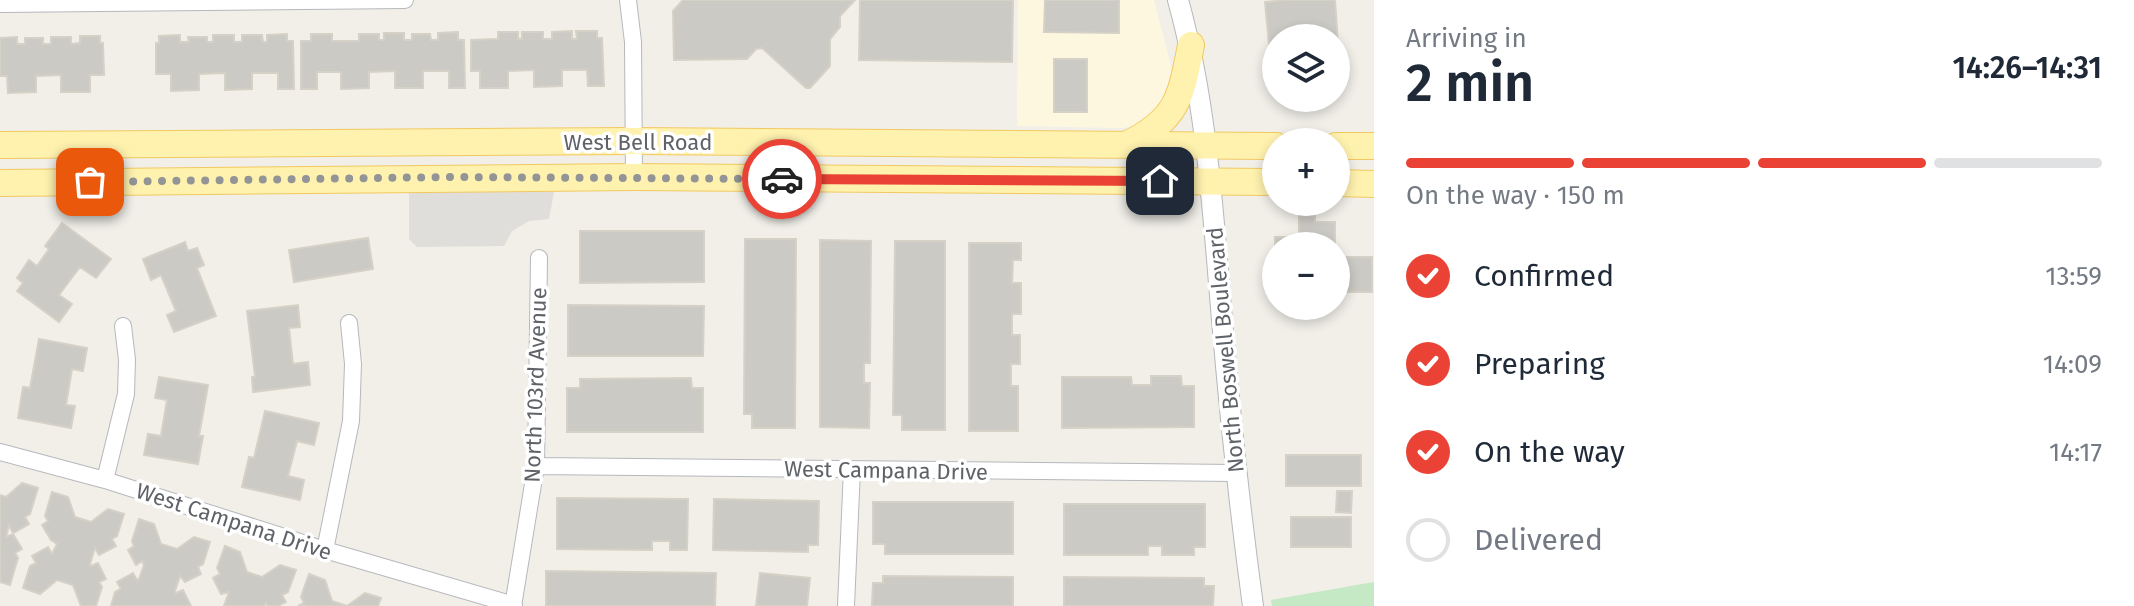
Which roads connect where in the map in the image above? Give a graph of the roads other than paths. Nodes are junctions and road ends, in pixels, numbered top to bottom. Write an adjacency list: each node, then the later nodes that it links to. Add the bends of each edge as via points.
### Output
1 (405, 0): 4 (street)
2 (628, 0): 6 (street)
3 (1178, 0): 5 (street, North Boswell Boulevard)
4 (0, 4)
5 (1191, 45): 8 (main road, via 1183,85 1168,116); 9 (street, North Boswell Boulevard)
6 (634, 141): 7 (main road, West Bell Road); 8 (main road, West Bell Road); 13 (street)
7 (0, 145)
8 (1126, 146): 9 (main road, West Bell Road)
9 (1206, 146): 10 (main road, West Bell Road); 14 (street, North Boswell Boulevard)
10 (1262, 146)
11 (1350, 146): 12 (main road)
12 (1374, 146)
13 (634, 177): 14 (main road, West Bell Road); 16 (main road, West Bell Road)
14 (1210, 182): 15 (main road, West Bell Road); 25 (street, North Boswell Boulevard)
15 (1262, 182)
16 (0, 183)
17 (1350, 183): 18 (main road)
18 (1374, 184)
19 (539, 258): 23 (street, North 103rd Avenue)
20 (349, 323): 27 (street, via 351,421)
21 (123, 326): 26 (street, via 126,394)
22 (0, 452): 26 (street, West Campana Drive)
23 (536, 466): 24 (street, West Campana Drive); 28 (street, North 103rd Avenue)
24 (852, 469): 25 (street, West Campana Drive); 29 (street)
25 (1235, 473): 30 (street, North Boswell Boulevard)
26 (105, 480): 27 (street, West Campana Drive)
27 (325, 550): 28 (street, West Campana Drive)
28 (513, 606)
29 (846, 606)
30 (1253, 606)

